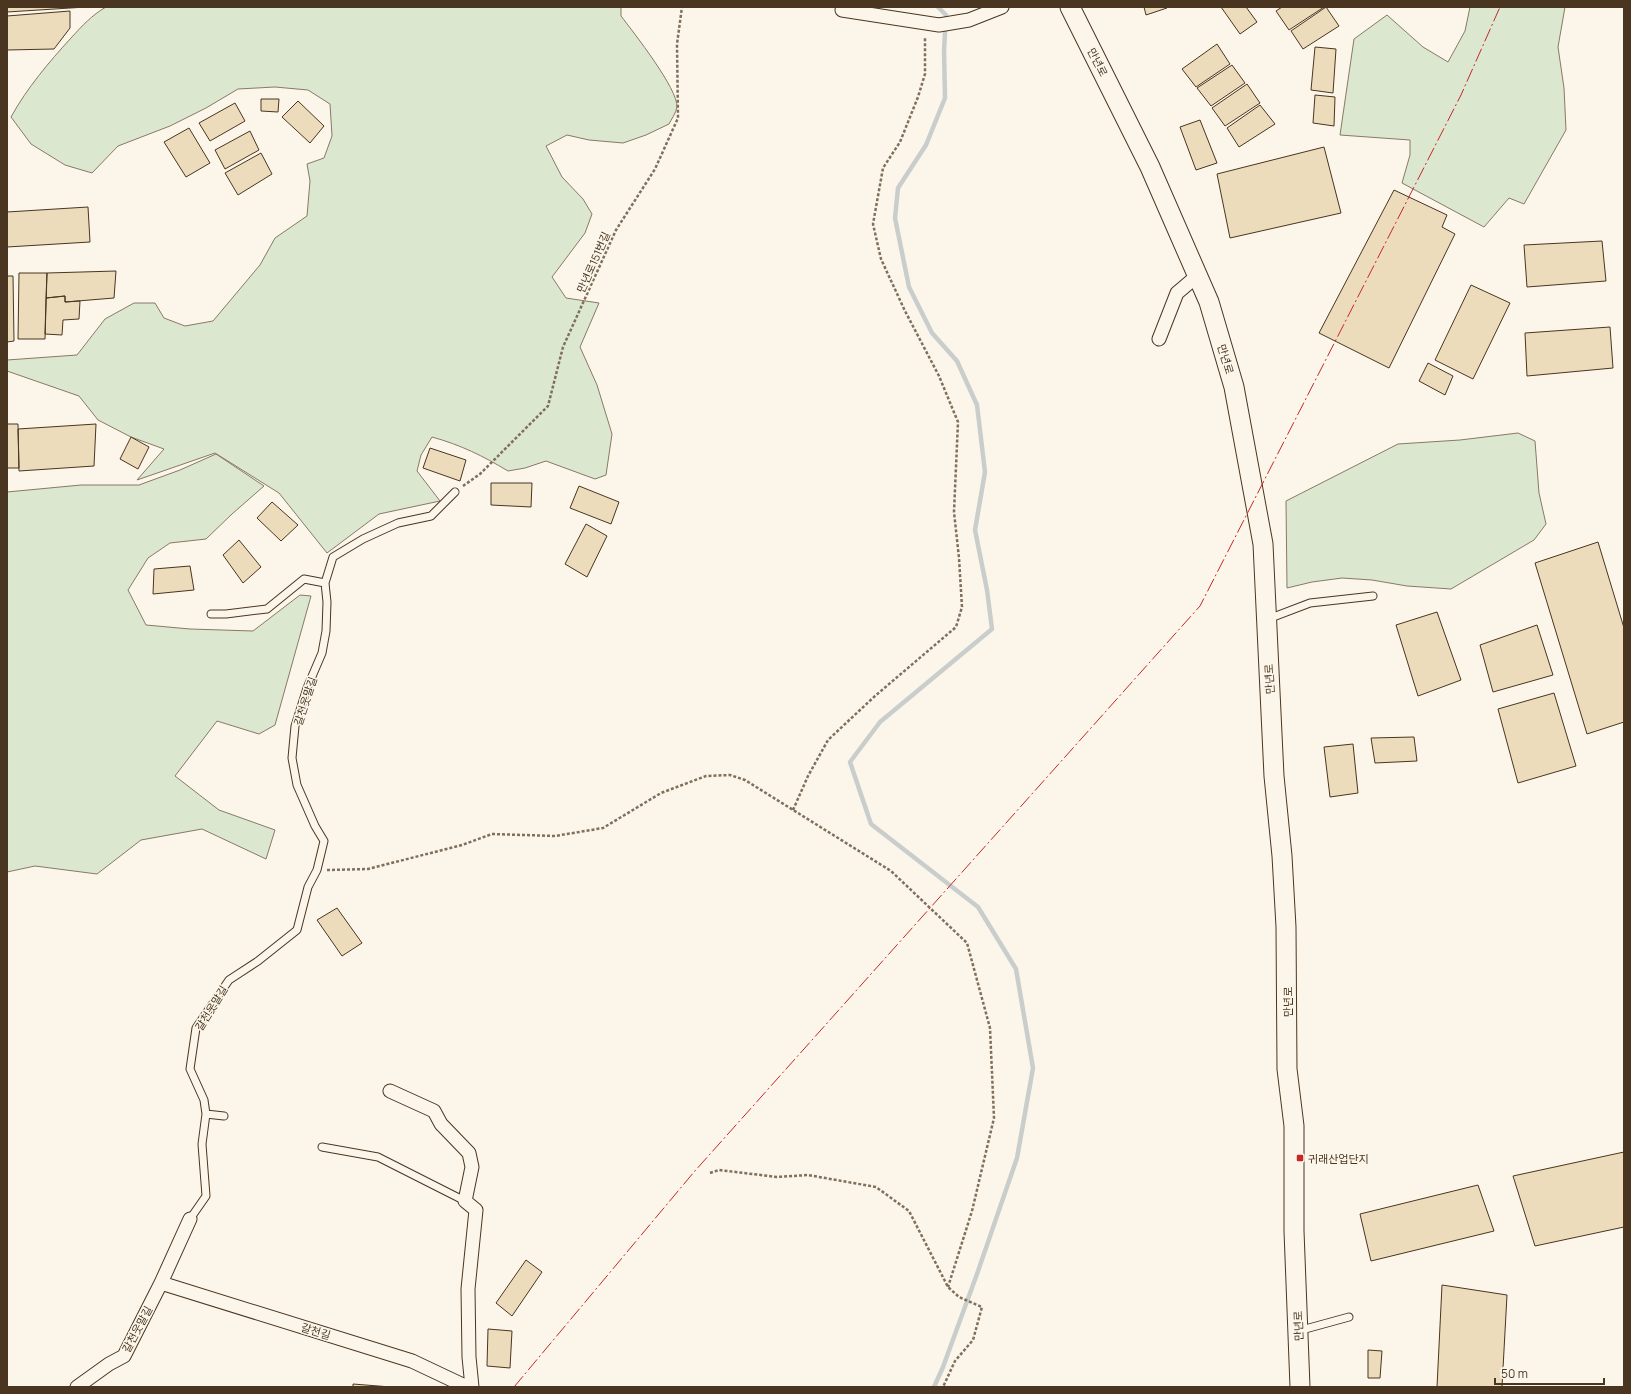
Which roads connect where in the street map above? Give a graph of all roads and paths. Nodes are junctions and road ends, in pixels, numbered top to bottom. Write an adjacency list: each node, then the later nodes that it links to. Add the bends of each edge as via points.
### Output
1 (682, 7): 8 (path, 만년로151번길, via 677,44 678,118 655,169 616,230 563,347 548,406 480,474)
2 (1002, 7): 5 (street, via 959,23 939,25)
3 (1070, 7): 6 (main road, 만년로, via 1150,167)
4 (842, 10): 5 (street)
5 (924, 22): 13 (path, via 925,74 900,142 883,168 873,224 881,259 904,311 939,376 958,422 954,512 962,607 956,627 828,740)
6 (1197, 276): 7 (street, via 1176,293); 12 (main road, 만년로, via 1209,302 1234,387 1263,544)
7 (1159, 339)
8 (455, 492): 9 (lane, 갈천웃말길, via 431,516 398,523 363,539 333,557)
9 (326, 583): 11 (lane, via 304,579 267,609); 14 (lane, 갈천웃말길, via 326,631 322,653 295,726 292,758 297,785 324,841)
10 (1373, 596): 12 (lane, via 1310,603)
11 (212, 614)
12 (1266, 620): 25 (main road, 만년로, via 1274,776 1286,926 1287,1069 1294,1126 1294,1231)
13 (793, 810): 14 (path, via 745,780 730,775 706,776 661,793 602,828 555,836 492,834 462,845 368,869); 23 (path, via 891,871 967,943 990,1028 994,1118 972,1211)
14 (317, 870): 16 (lane, 갈천웃말길, via 308,887 297,930 229,980 196,1028 190,1069 204,1100)
15 (390, 1091): 20 (street, via 434,1111 442,1124 469,1153 472,1167)
16 (206, 1114): 17 (lane); 21 (lane, 갈천웃말길, via 202,1144 206,1196)
17 (224, 1116)
18 (322, 1147): 20 (lane, via 378,1157)
19 (710, 1173): 23 (path, via 719,1170 778,1177 808,1175 876,1187 909,1211)
20 (465, 1200): 28 (street, via 476,1210 468,1289)
21 (190, 1219): 22 (street, 갈천웃말길)
22 (162, 1283): 26 (street, 갈천웃말길, via 124,1356); 27 (street, 갈천길, via 412,1361)
23 (948, 1287): 29 (path, via 959,1297 982,1307 973,1340 954,1361)
24 (1349, 1318): 25 (lane)
25 (1298, 1331): 30 (main road, 만년로)
26 (77, 1387)
27 (468, 1387)
28 (472, 1387)
29 (943, 1387)
30 (1300, 1387)

